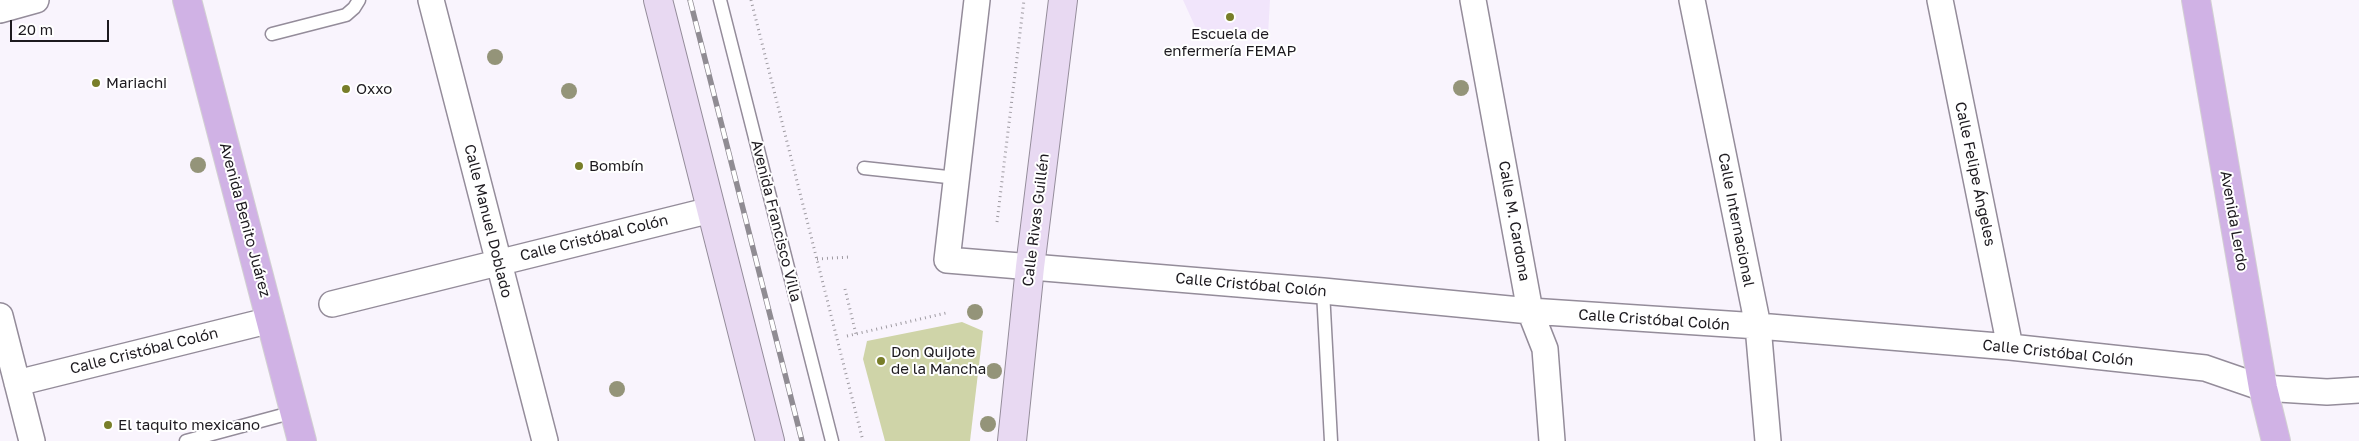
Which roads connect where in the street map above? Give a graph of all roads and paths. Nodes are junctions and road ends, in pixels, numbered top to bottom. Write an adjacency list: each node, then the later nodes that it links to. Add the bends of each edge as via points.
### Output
1 (36, 0): 15 (street)
2 (187, 0): 31 (main road, Avenida Benito Juárez)
3 (359, 0): 16 (lane, via 346,15)
4 (432, 0): 23 (street, Calle Manuel Doblado)
5 (658, 0): 19 (main road)
6 (720, 0): 45 (lane, Avenida Francisco Villa)
7 (751, 0): 22 (path)
8 (977, 0): 18 (street)
9 (1024, 0): 20 (path)
10 (1063, 0): 24 (main road, Calle Rivas Guillén)
11 (1473, 0): 28 (street, Calle M. Cardona)
12 (1692, 0): 32 (street, Calle Internacional)
13 (1940, 0): 35 (street, Calle Felipe Ángeles)
14 (2196, 0): 37 (main road, Avenida Lerdo)
15 (0, 10)
16 (272, 34)
17 (864, 168): 18 (lane)
18 (957, 178): 24 (street, Calle Cristóbal Colón, via 947,260)
19 (711, 210): 23 (street, Calle Cristóbal Colón); 44 (main road)
20 (998, 222)
21 (849, 257): 22 (path)
22 (817, 259): 46 (path)
23 (499, 262): 27 (street, Calle Cristóbal Colón); 43 (street, Calle Manuel Doblado)
24 (1030, 268): 26 (street, Calle Cristóbal Colón); 47 (main road, Calle Rivas Guillén)
25 (844, 289): 33 (path)
26 (1323, 291): 28 (street, Calle Cristóbal Colón); 48 (lane)
27 (332, 304)
28 (1530, 311): 32 (street, Calle Cristóbal Colón); 49 (street, Calle M. Cardona, via 1545,349)
29 (946, 313): 33 (path)
30 (0, 316): 36 (street)
31 (271, 320): 36 (street, Calle Cristóbal Colón); 39 (main road, Avenida Benito Juárez)
32 (1758, 326): 35 (street, Calle Cristóbal Colón); 50 (street, Calle Internacional)
33 (856, 334): 34 (path)
34 (847, 336)
35 (2010, 347): 37 (street, Calle Cristóbal Colón, via 2205,368)
36 (17, 383): 40 (street)
37 (2263, 388): 38 (street, Calle Cristóbal Colón, via 2327,392); 51 (main road, Avenida Lerdo)
38 (2359, 390)
39 (294, 412): 41 (lane); 42 (main road, Avenida Benito Juárez)
40 (32, 441)
41 (186, 441)
42 (302, 441)
43 (545, 441)
44 (770, 441)
45 (832, 441)
46 (862, 441)
47 (1012, 441)
48 (1331, 441)
49 (1552, 441)
50 (1768, 441)
51 (2276, 441)

